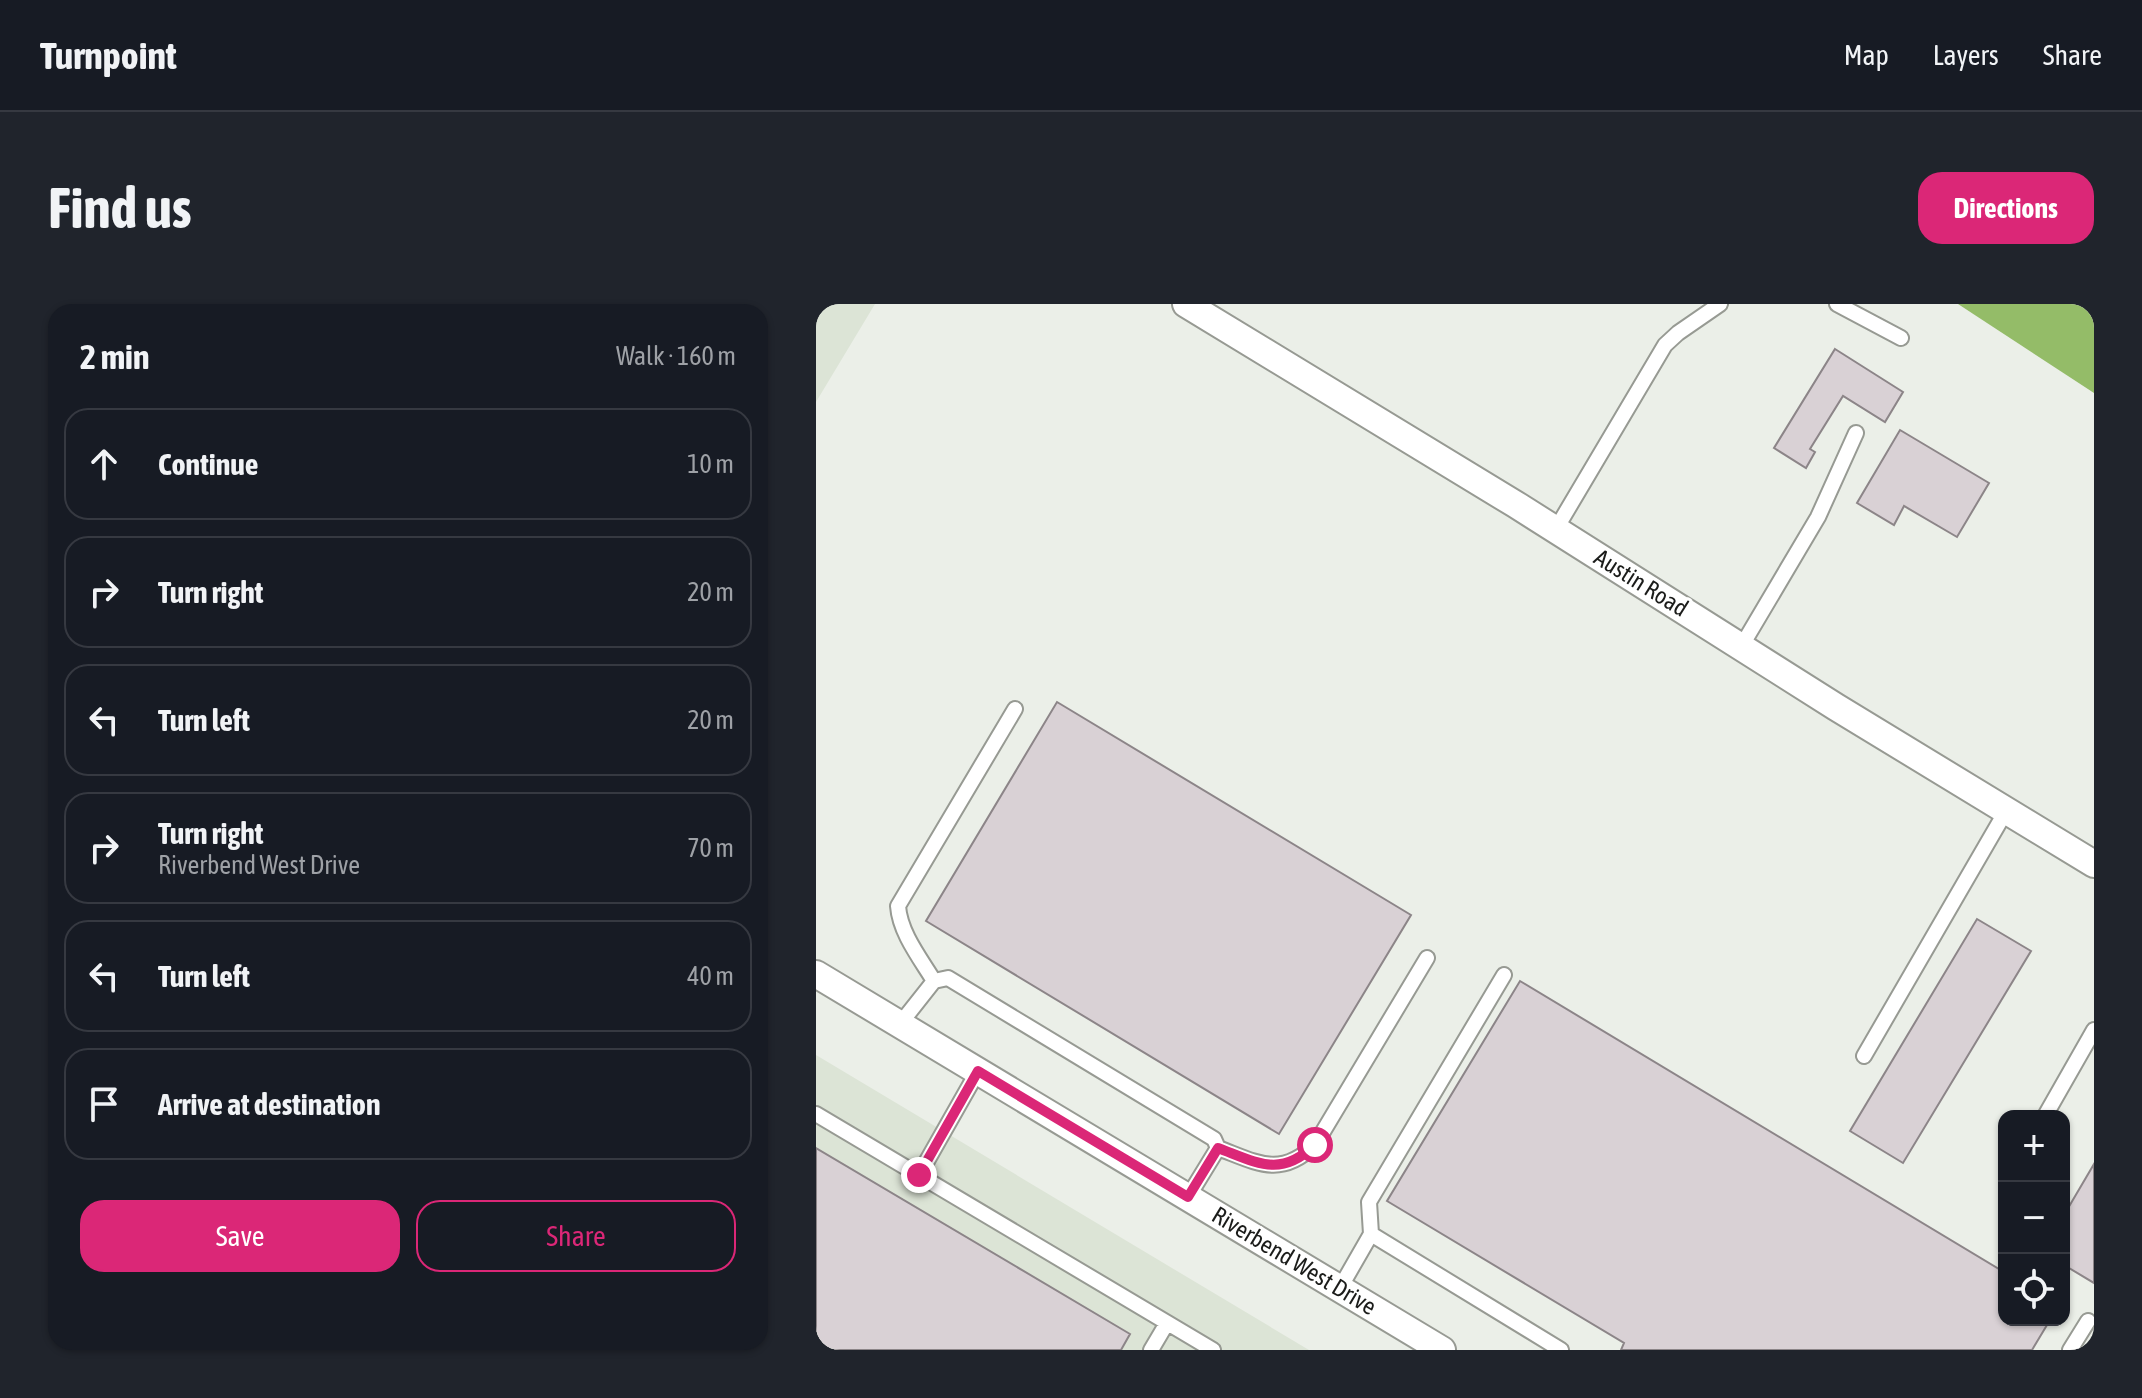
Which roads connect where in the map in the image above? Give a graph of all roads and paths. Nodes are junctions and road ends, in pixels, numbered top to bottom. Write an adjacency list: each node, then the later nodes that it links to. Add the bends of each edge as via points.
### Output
1 (1186, 304): 6 (street, Austin Road)
2 (1720, 304): 6 (lane, via 1665,345)
3 (1837, 304): 4 (lane)
4 (1901, 338)
5 (1856, 433): 7 (lane, via 1818,517)
6 (1556, 529): 7 (street, Austin Road)
7 (1741, 647): 9 (street, Austin Road)
8 (1015, 709): 14 (lane, via 898,906 899,919)
9 (2006, 811): 10 (street, Austin Road); 17 (lane)
10 (2094, 864)
11 (1427, 958): 21 (lane, via 1315,1145 1298,1161 1275,1166)
12 (816, 974): 15 (street, Riverbend West Drive)
13 (1504, 975): 24 (lane, via 1369,1202)
14 (934, 981): 15 (lane); 21 (lane, via 948,978 1214,1139)
15 (900, 1024): 18 (street, Riverbend West Drive)
16 (2094, 1030): 19 (lane)
17 (1864, 1056)
18 (978, 1071): 22 (lane); 23 (street, Riverbend West Drive)
19 (2048, 1110)
20 (816, 1114): 22 (lane)
21 (1218, 1148): 23 (lane)
22 (919, 1175): 27 (lane)
23 (1188, 1197): 25 (street, Riverbend West Drive)
24 (1371, 1234): 25 (lane); 32 (lane)
25 (1340, 1288): 28 (street, Riverbend West Drive)
26 (2088, 1321): 33 (lane)
27 (1167, 1323): 29 (lane); 30 (lane)
28 (1408, 1341): 31 (street, Riverbend West Drive)
29 (1151, 1350)
30 (1213, 1350)
31 (1442, 1350)
32 (1561, 1350)
33 (2070, 1350)

